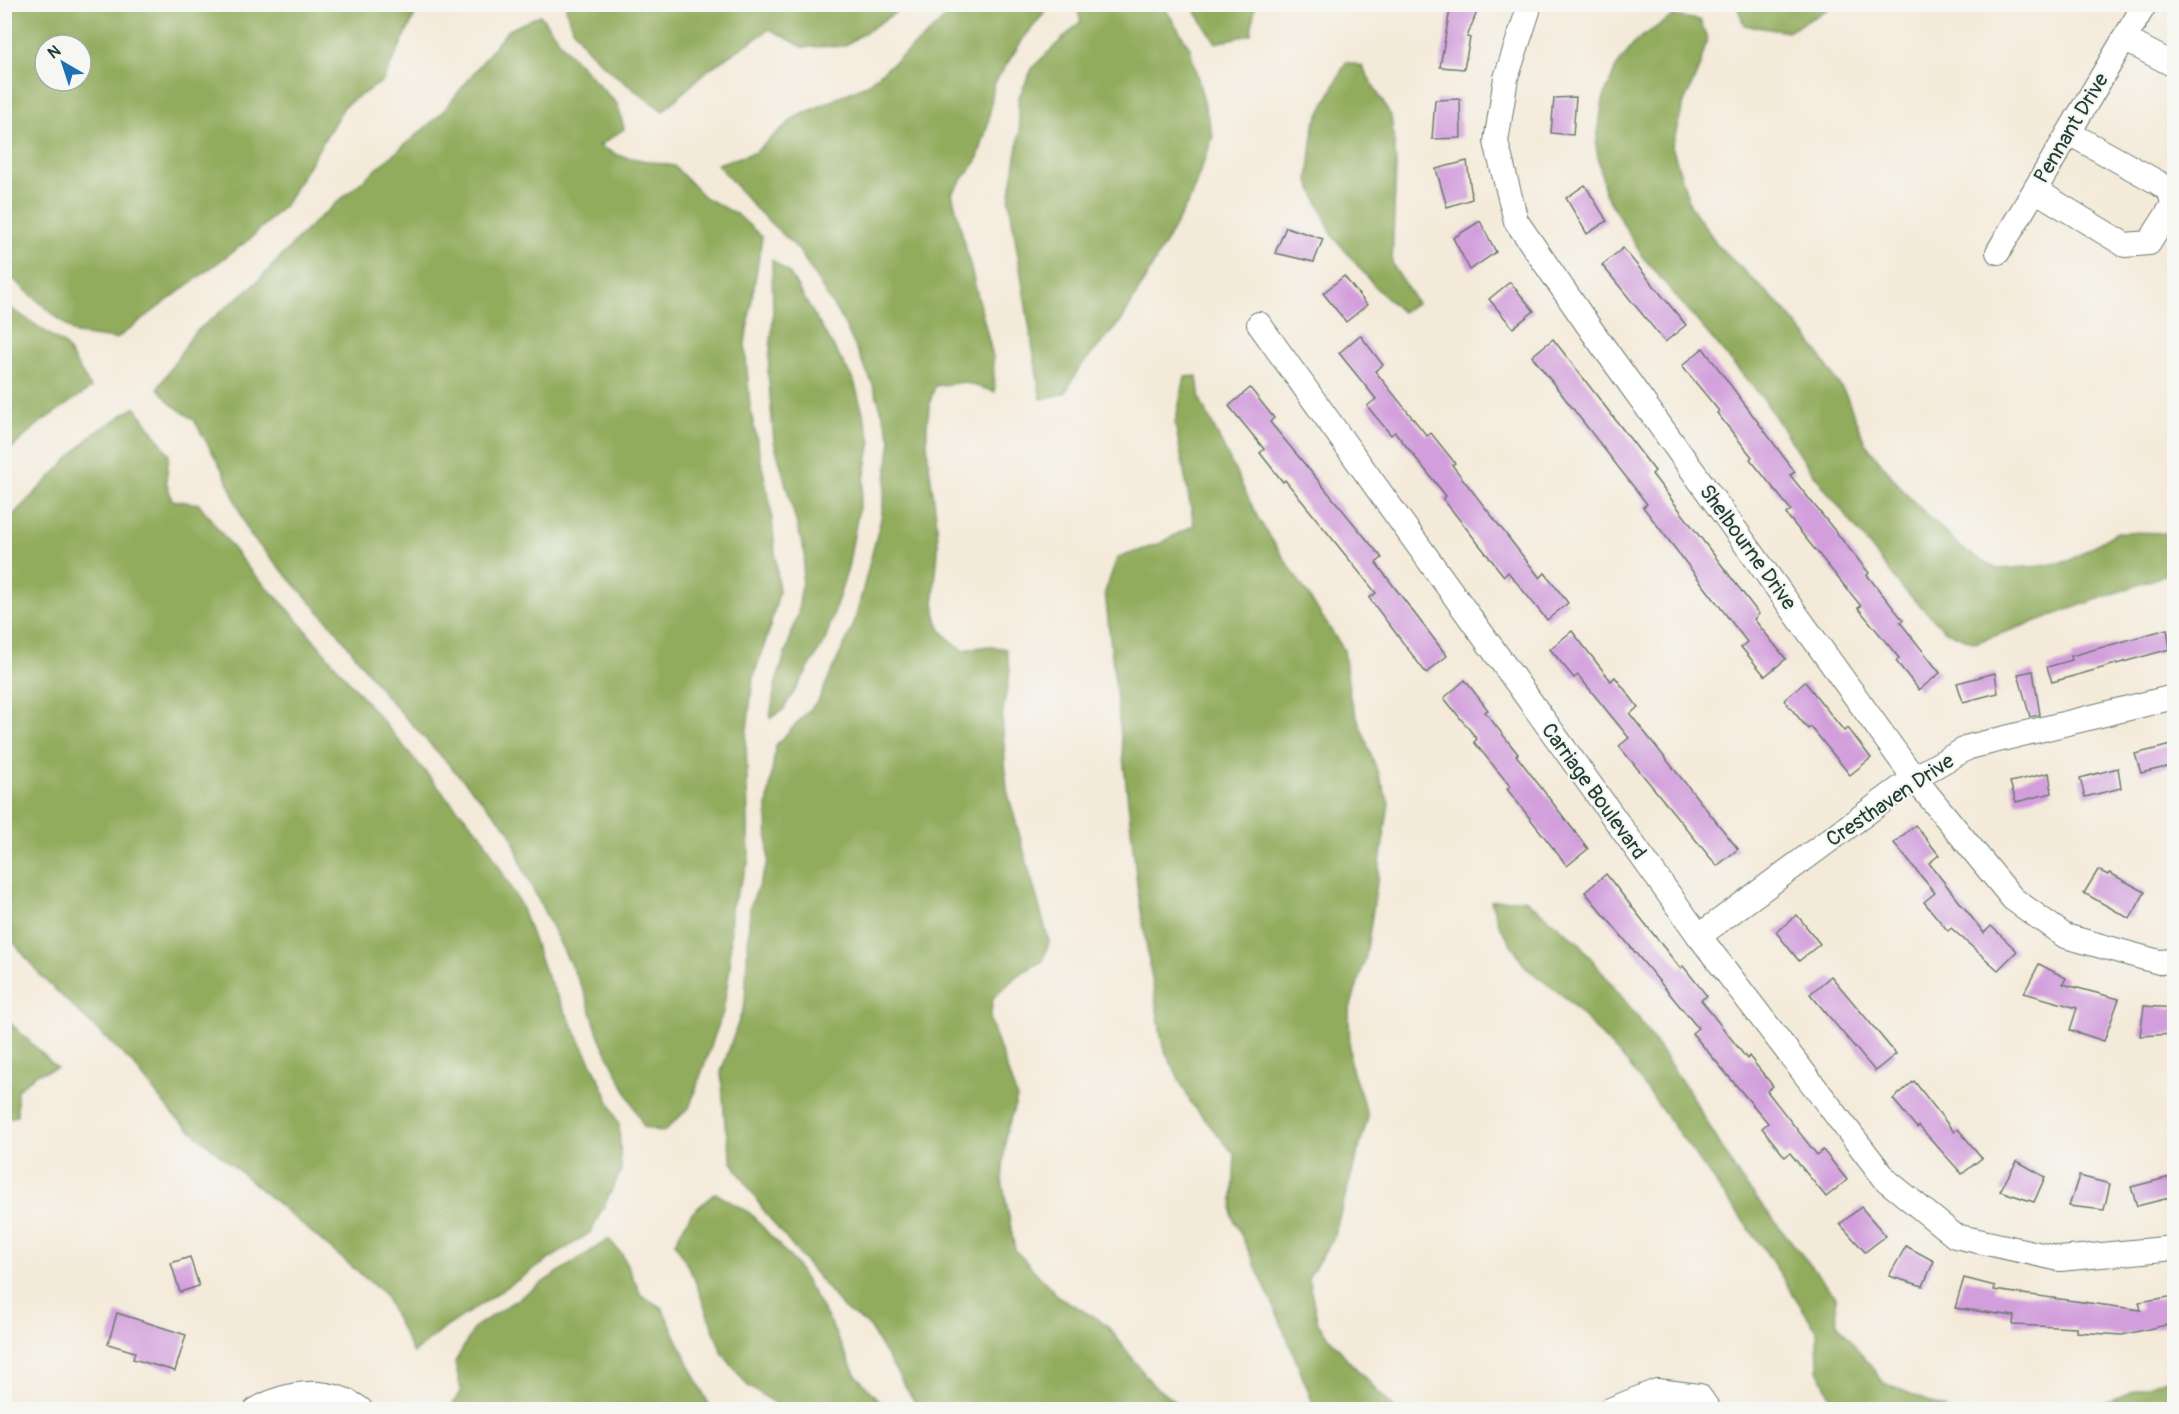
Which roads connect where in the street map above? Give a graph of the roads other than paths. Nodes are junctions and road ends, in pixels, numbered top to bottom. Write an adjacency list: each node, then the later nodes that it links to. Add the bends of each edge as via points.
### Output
1 (2145, 4): 3 (street, Pennant Drive)
2 (1528, 11): 10 (street, Shelbourne Drive, via 1506,78 1496,142 1516,221)
3 (2124, 39): 4 (street); 5 (street, Pennant Drive)
4 (2175, 65)
5 (2069, 133): 6 (street, Pennant Drive); 6 (street, via 2157,182 2170,192 2173,205 2149,243 2125,245)
6 (2035, 190): 7 (street, Pennant Drive)
7 (1998, 252)
8 (1259, 324): 11 (street, Carriage Boulevard)
9 (2175, 697): 10 (street, Cresthaven Drive, via 1969,747)
10 (1914, 778): 11 (street, Cresthaven Drive); 12 (street, Shelbourne Drive, via 2013,899 2065,936 2159,962)
11 (1699, 936): 13 (street, Carriage Boulevard, via 1886,1179 1955,1236 2060,1259)
12 (2175, 961)
13 (2175, 1248)
14 (256, 1410): 15 (street, via 300,1393 328,1395)
15 (361, 1410)
16 (1610, 1410): 17 (street, via 1657,1391 1699,1396)
17 (1709, 1410)

